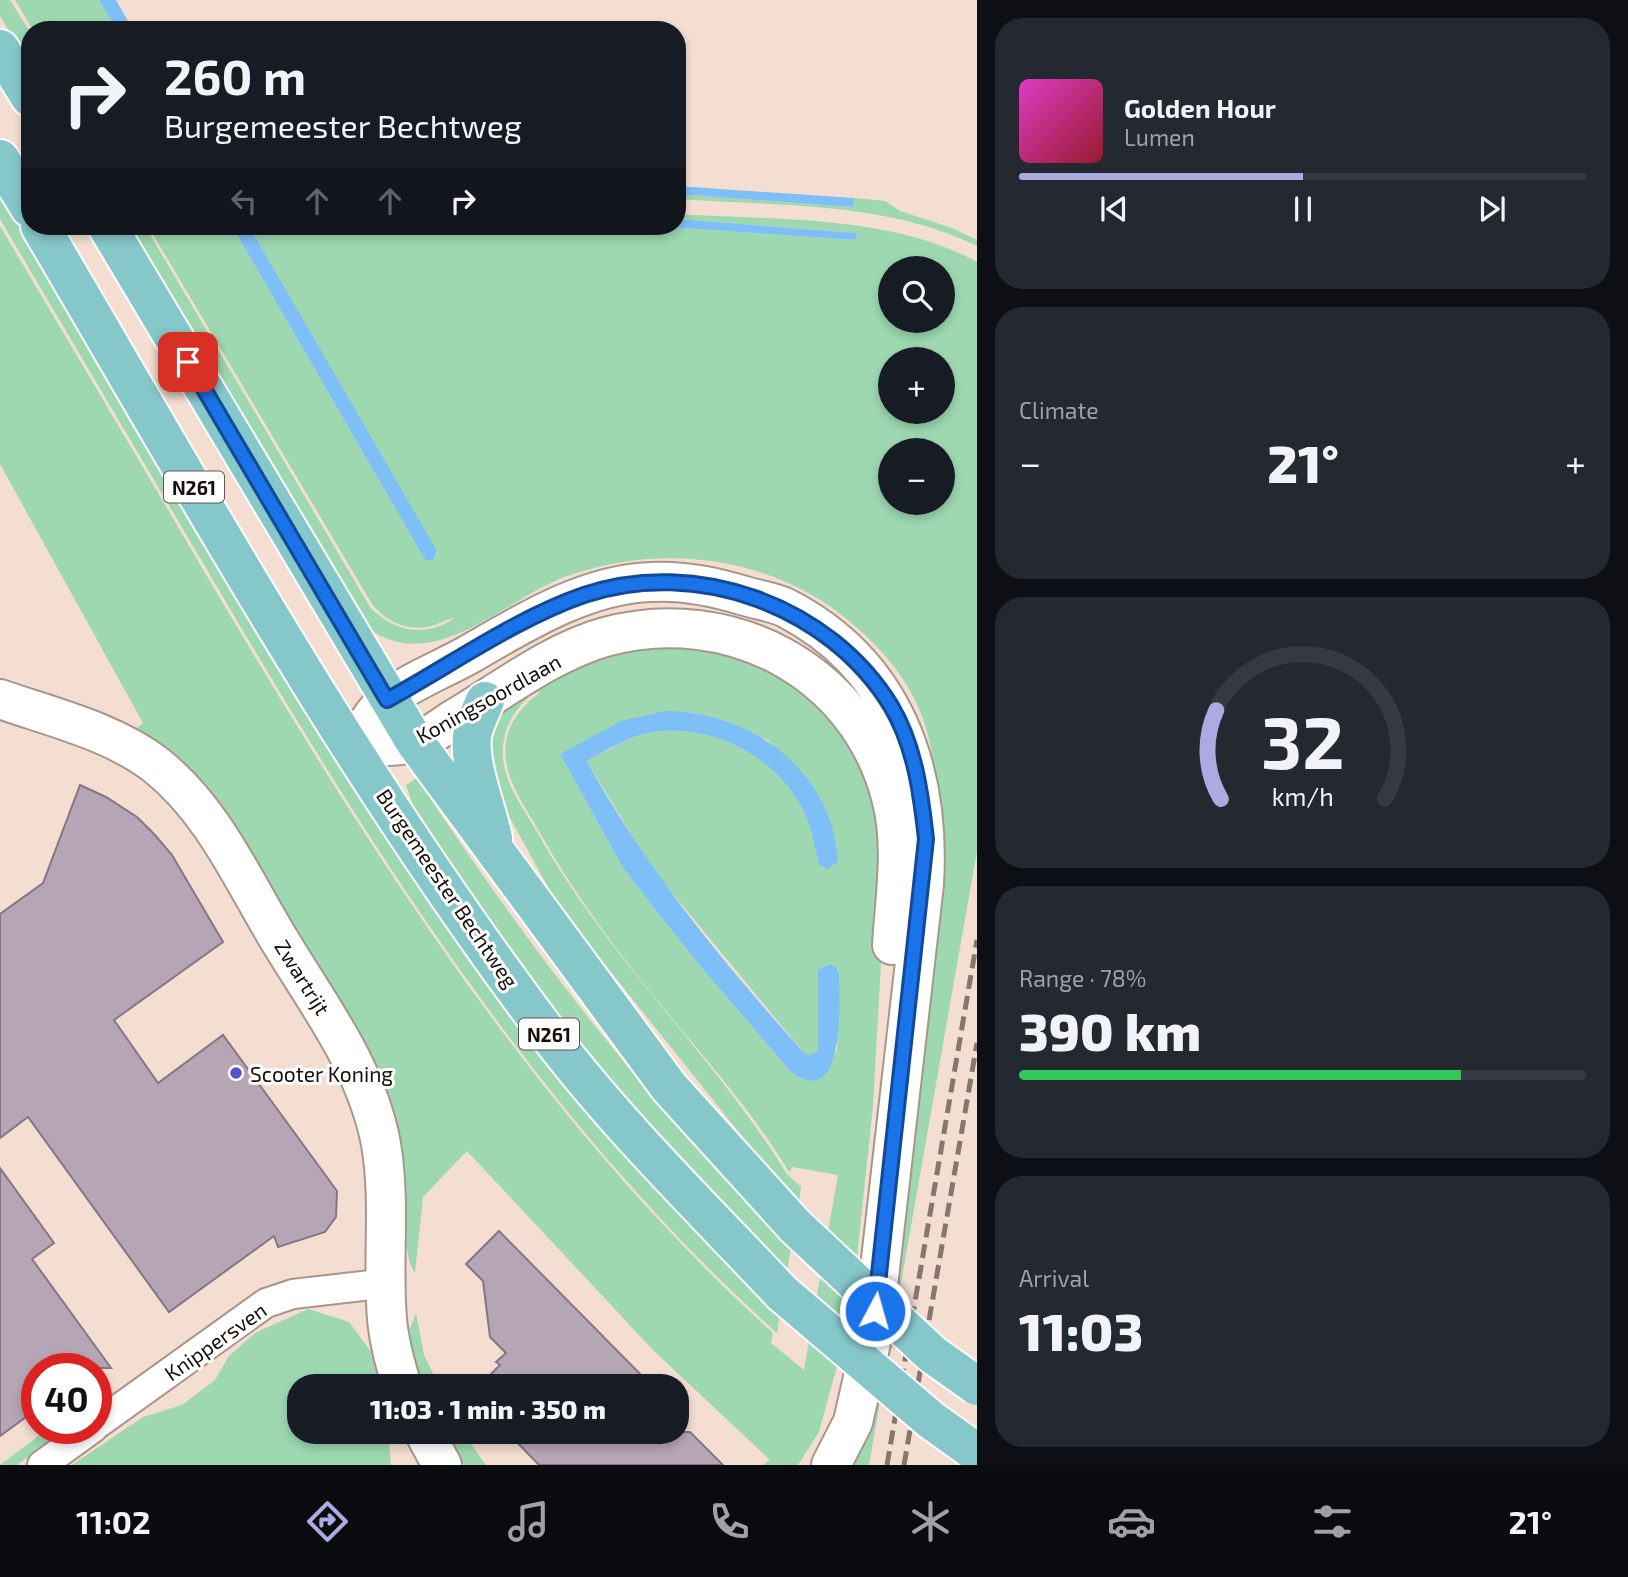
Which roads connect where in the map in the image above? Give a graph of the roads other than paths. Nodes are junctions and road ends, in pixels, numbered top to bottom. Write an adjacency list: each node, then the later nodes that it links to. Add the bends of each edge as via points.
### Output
1 (0, 49): 2 (main road)
2 (21, 83)
3 (0, 159): 4 (main road)
4 (21, 193)
5 (45, 235): 11 (main road, Burgemeester Bechtweg / N261)
6 (112, 235): 8 (main road, N261)
7 (0, 699): 13 (street, Zwartrijt, via 106,737 153,764 186,792 211,822 344,1041 365,1088 387,1187)
8 (387, 700): 10 (main road, N261); 11 (street); 25 (street, via 522,624 585,595 650,582 720,588 784,608 829,636 864,670 892,707 920,790 926,839 923,884 872,1338 853,1422)
9 (485, 701): 10 (street, Koningsoordlaan); 12 (main road, via 472,733 473,766); 24 (street, Koningsoordlaan, via 547,663 603,637 653,628 709,629 758,642 799,666 834,695 880,763 892,798 898,846 882,1107 858,1332 835,1419)
10 (415, 742): 11 (street, Koningsoordlaan); 12 (main road, N261)
11 (352, 747): 20 (main road, Burgemeester Bechtweg / N261, bridge, via 440,882 551,1036 622,1121 782,1293 931,1420)
12 (496, 854): 15 (main road, N261, bridge, via 669,1087 795,1226 932,1354)
13 (388, 1283): 14 (street, Zwartrijt, via 391,1349); 16 (street, Knippersven, via 293,1294 266,1303)
14 (398, 1374)
15 (977, 1386)
16 (112, 1414)
17 (71, 1444): 21 (street, Knippersven)
18 (412, 1444): 22 (street)
19 (431, 1444): 23 (street)
20 (977, 1453)
21 (42, 1465)
22 (415, 1465)
23 (442, 1465)
24 (810, 1465)
25 (831, 1465)

